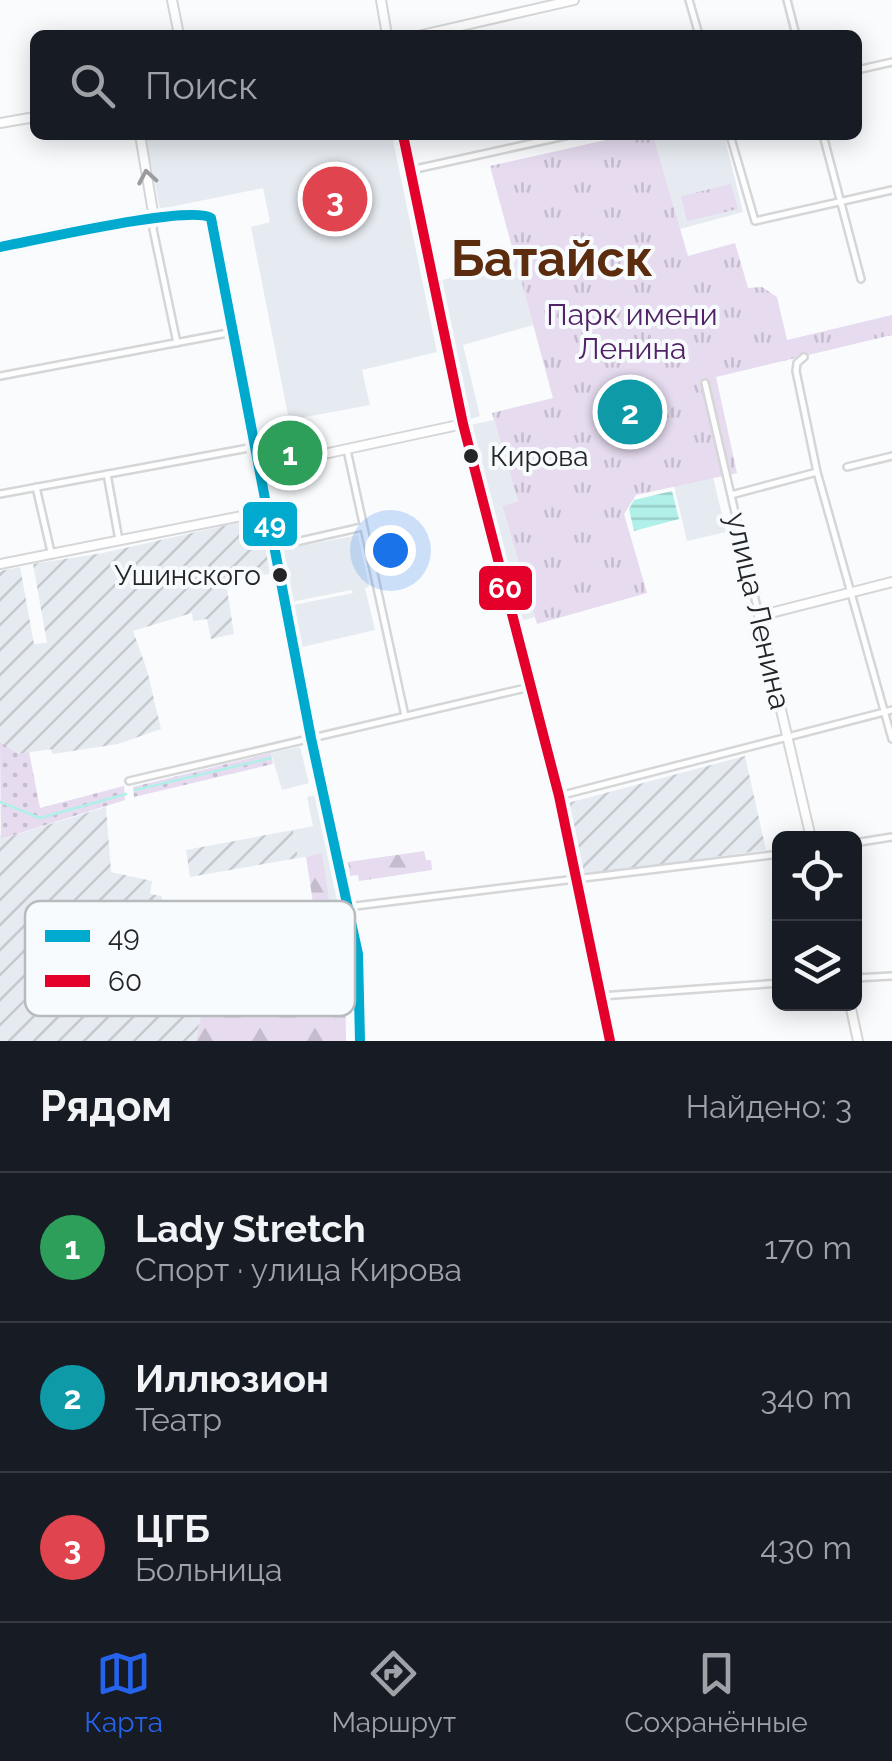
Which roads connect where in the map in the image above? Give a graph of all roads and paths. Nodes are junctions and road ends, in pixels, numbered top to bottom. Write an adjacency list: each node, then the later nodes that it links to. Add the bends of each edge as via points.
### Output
1 (172, 0): 6 (street)
2 (381, 0): 7 (street)
3 (574, 0): 8 (street)
4 (689, 0): 9 (street)
5 (787, 0): 10 (street)
6 (177, 30)
7 (386, 30)
8 (444, 30)
9 (698, 30)
10 (795, 30)
11 (892, 62): 12 (street)
12 (862, 69)
13 (30, 118): 14 (street)
14 (0, 123)
15 (141, 140): 23 (street, one-way to 15)
16 (404, 140): 20 (street)
17 (547, 140): 20 (street)
18 (732, 140): 22 (street, via 756,221)
19 (824, 140): 22 (street)
20 (408, 171): 31 (street)
21 (892, 190): 22 (street)
22 (840, 202): 25 (street)
23 (154, 218): 24 (street); 26 (street, via 211,218); 27 (street)
24 (0, 247)
25 (861, 279)
26 (233, 332): 27 (street); 32 (street)
27 (177, 343): 29 (street)
28 (804, 356): 37 (street, via 796,372)
29 (0, 376)
30 (705, 383): 41 (street, улица Ленина)
31 (462, 424): 33 (street); 51 (street)
32 (254, 447): 35 (street); 38 (street)
33 (347, 450): 35 (street); 43 (street)
34 (892, 456): 36 (street)
35 (259, 468): 42 (street)
36 (847, 468)
37 (817, 472): 41 (street); 49 (street)
38 (107, 474): 39 (street); 44 (street)
39 (36, 487): 40 (street); 46 (street)
40 (0, 494)
41 (731, 495): 50 (street, улица Ленина)
42 (267, 511): 44 (street); 45 (street)
43 (362, 527): 45 (street); 53 (street)
44 (120, 541): 46 (street)
45 (274, 547): 55 (street)
46 (51, 554): 47 (street)
47 (0, 564)
48 (892, 582): 49 (street)
49 (851, 592): 50 (street); 52 (street)
50 (758, 616): 54 (street, улица Ленина)
51 (532, 687): 53 (street); 58 (street)
52 (888, 711): 54 (street); 56 (street)
53 (405, 716): 55 (street)
54 (787, 737): 58 (street); 59 (street, улица Ленина)
55 (311, 738): 57 (street); 64 (street)
56 (892, 739)
57 (129, 782)
58 (558, 796): 63 (street)
59 (809, 831)
60 (892, 837): 61 (street)
61 (862, 842)
62 (772, 855): 63 (street)
63 (576, 879): 65 (street); 70 (street)
64 (346, 901)
65 (355, 906)
66 (355, 941): 72 (street)
67 (892, 976): 68 (street)
68 (862, 978)
69 (772, 985): 70 (street)
70 (601, 996): 73 (street)
71 (852, 1011): 74 (street)
72 (360, 1041)
73 (610, 1041)
74 (858, 1041)

